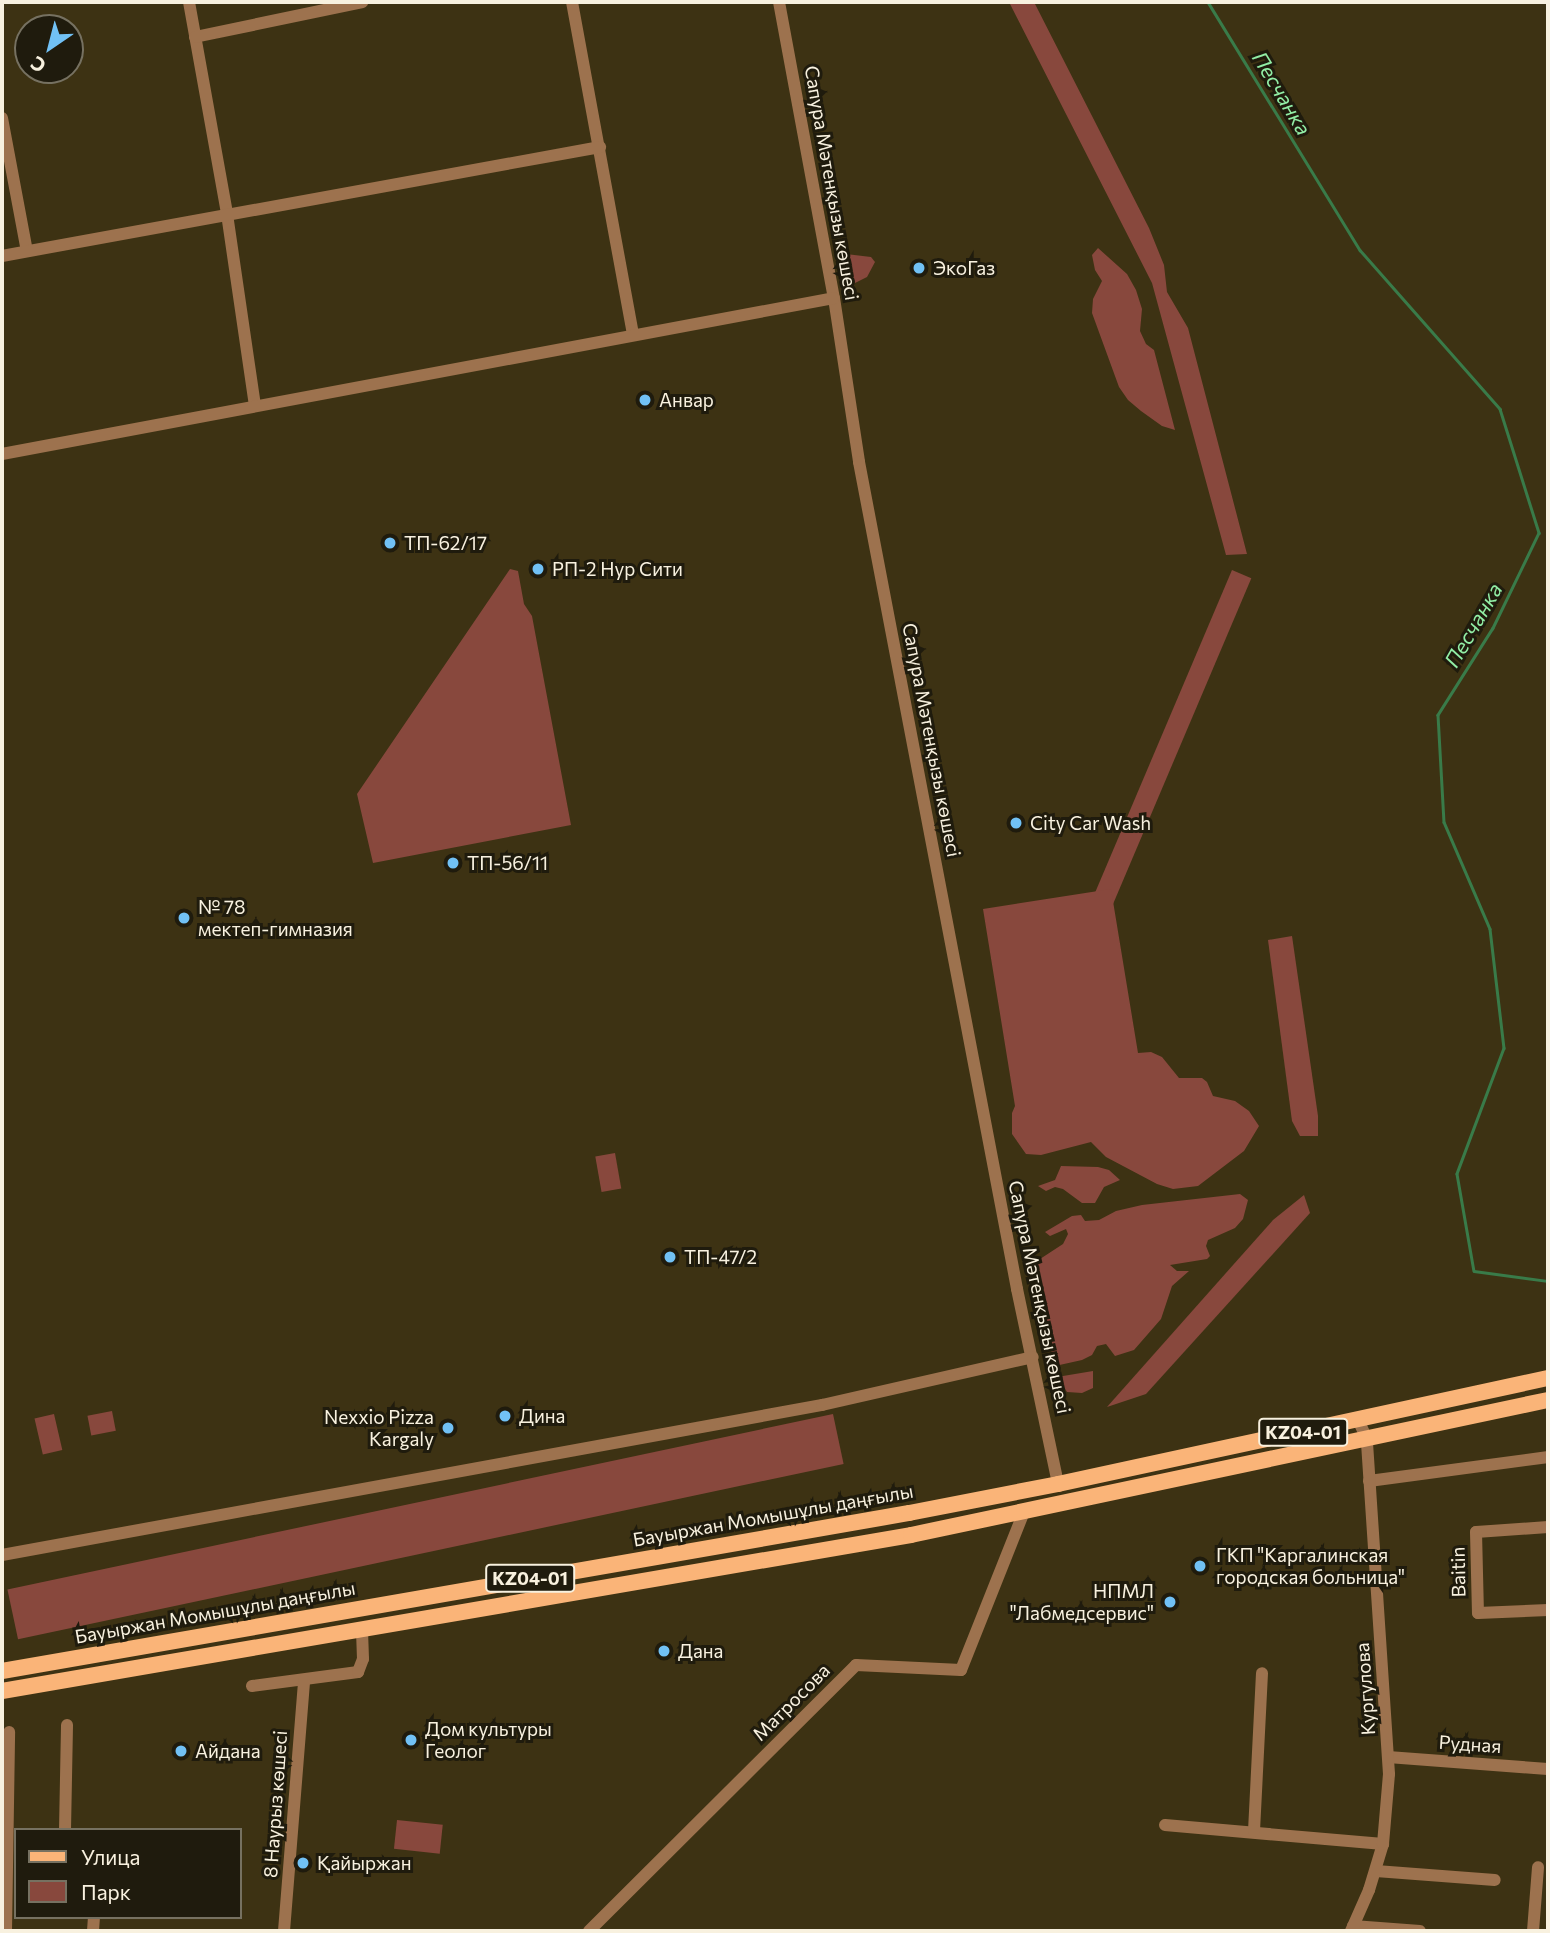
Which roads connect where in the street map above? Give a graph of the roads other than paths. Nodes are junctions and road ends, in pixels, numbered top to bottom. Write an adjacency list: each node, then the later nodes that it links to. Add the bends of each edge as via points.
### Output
1 (189, 2): 5 (street)
2 (362, 2): 5 (street)
3 (572, 2): 7 (street)
4 (779, 2): 11 (street, Сапура Мәтенқызы көшесі)
5 (195, 37): 8 (street)
6 (2, 118): 9 (street)
7 (600, 147): 8 (street); 12 (street)
8 (227, 214): 9 (street); 13 (street)
9 (27, 251): 10 (street)
10 (2, 256)
11 (834, 298): 12 (street); 15 (street, Сапура Мәтенқызы көшесі, via 861,474)
12 (633, 334): 13 (street)
13 (256, 405): 14 (street)
14 (2, 454)
15 (1033, 1357): 22 (street, Сапура Мәтенқызы көшесі); 28 (street, via 822,1405)
16 (1548, 1378): 18 (main road, Бауыржан Момышұлы даңғылы / KZ04-01)
17 (1548, 1400): 19 (main road, KZ04-01)
18 (1358, 1420): 19 (street); 22 (main road, Бауыржан Момышұлы даңғылы / KZ04-01)
19 (1367, 1439): 21 (street, Кургулова); 23 (main road, KZ04-01)
20 (1548, 1457): 21 (street)
21 (1369, 1481): 40 (street, Кургулова)
22 (1058, 1484): 23 (main road); 25 (main road, Бауыржан Момышұлы даңғылы / KZ04-01)
23 (1062, 1505): 24 (main road, KZ04-01)
24 (1024, 1512): 27 (main road, KZ04-01); 52 (street, Матросова, via 961,1670 856,1665)
25 (909, 1513): 27 (main road); 31 (main road, Бауыржан Момышұлы даңғылы / KZ04-01)
26 (1548, 1527): 29 (street, Baitin, via 1476,1532 1478,1613)
27 (911, 1535): 30 (main road, KZ04-01)
28 (2, 1555)
29 (1548, 1610)
30 (362, 1630): 32 (main road, KZ04-01); 35 (street, via 363,1659 358,1672)
31 (180, 1639): 32 (main road); 33 (main road, Бауыржан Момышұлы даңғылы / KZ04-01)
32 (184, 1660): 37 (main road, KZ04-01)
33 (2, 1671)
34 (1262, 1673): 44 (street)
35 (304, 1681): 36 (street); 51 (street, 8 Наурыз көшесі)
36 (251, 1686)
37 (2, 1691)
38 (67, 1725): 43 (street)
39 (9, 1732): 50 (street)
40 (1388, 1757): 41 (street, Рудная); 45 (street, Кургулова)
41 (1548, 1769)
42 (1165, 1825): 44 (street)
43 (65, 1828)
44 (1254, 1831): 45 (street)
45 (1383, 1844): 47 (street, Кургулова)
46 (1538, 1867): 54 (street)
47 (1376, 1871): 48 (street); 49 (street, Кургулова)
48 (1495, 1880)
49 (1352, 1929): 53 (street)
50 (6, 1931)
51 (284, 1931)
52 (589, 1931)
53 (1420, 1931)
54 (1533, 1931)

